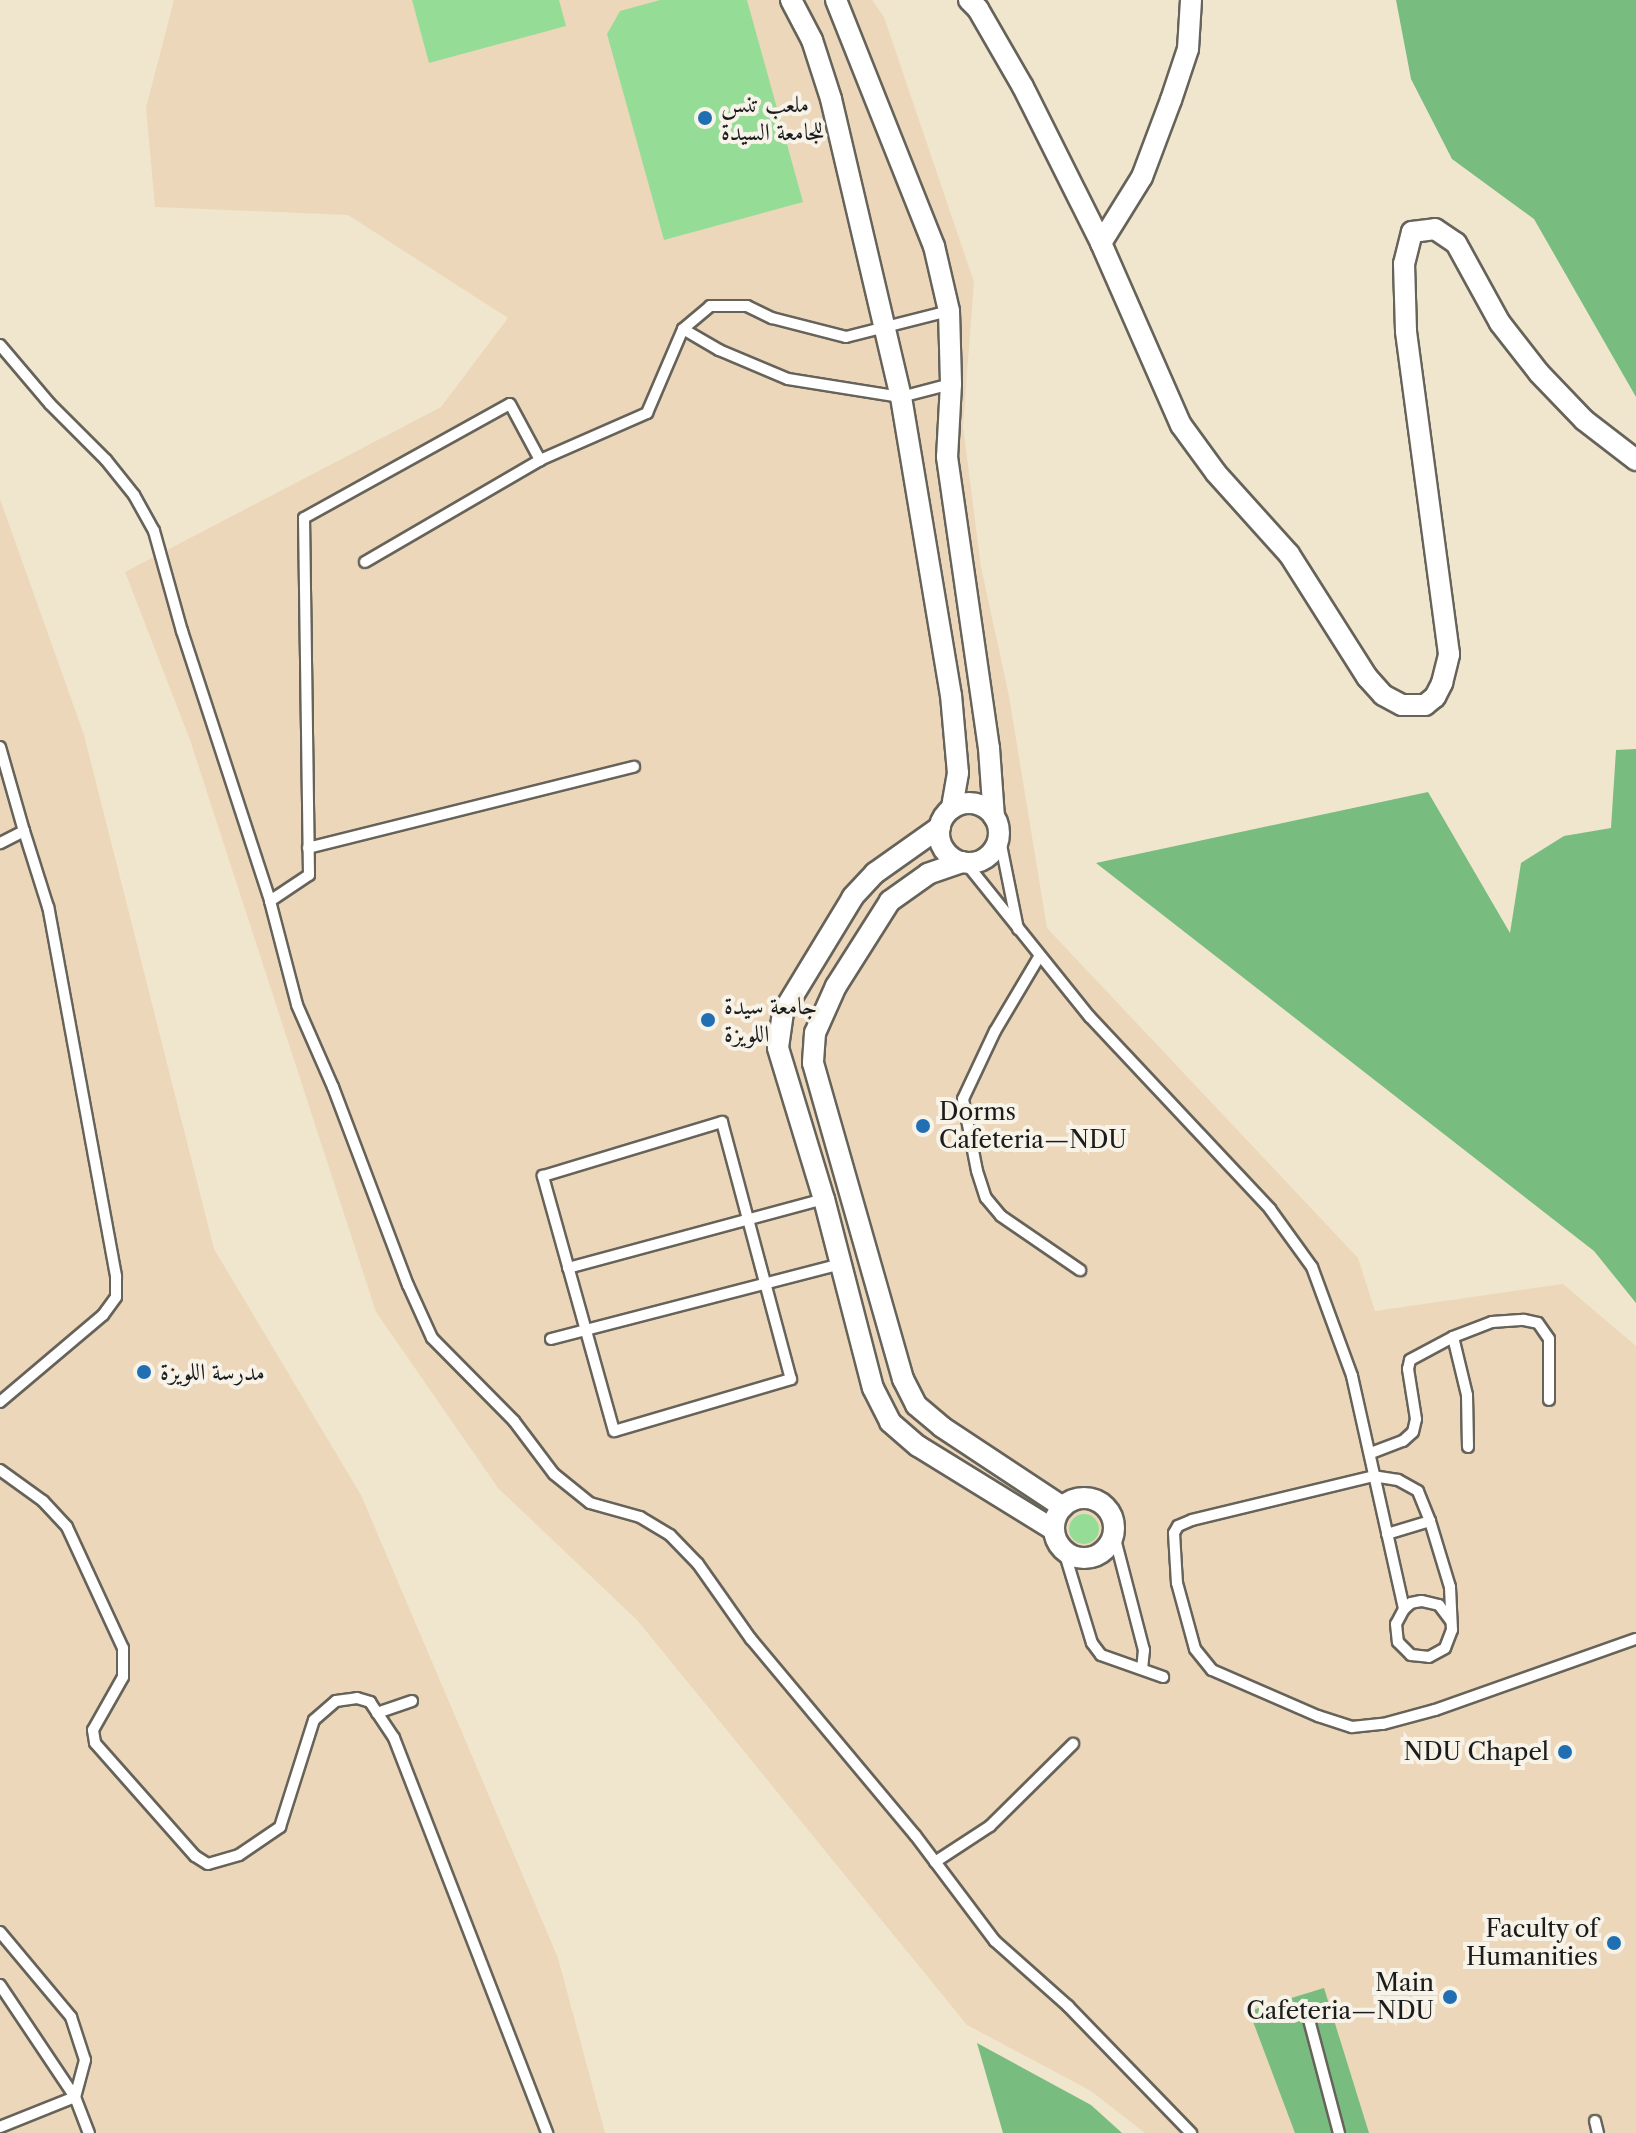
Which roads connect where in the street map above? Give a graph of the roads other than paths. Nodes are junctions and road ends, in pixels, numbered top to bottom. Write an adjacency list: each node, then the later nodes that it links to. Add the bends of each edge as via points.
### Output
1 (791, 0): 7 (street, via 812,40 831,99)
2 (836, 0): 6 (street, via 934,246)
3 (969, 0): 5 (street, via 1023,87)
4 (1191, 0): 5 (street, via 1188,49 1171,100 1142,177)
5 (1101, 243): 13 (street, via 1195,448 1289,554 1367,677 1383,695 1402,705 1425,705 1435,697 1449,654 1406,331 1404,264 1412,232 1435,229 1456,243 1500,323 1539,373 1584,420)
6 (949, 311): 7 (lane); 10 (street)
7 (886, 325): 8 (lane, via 846,337 747,306 710,306); 11 (street)
8 (683, 329): 11 (lane, via 788,379); 12 (lane, via 647,413)
9 (0, 345): 24 (lane, via 106,460 154,531)
10 (951, 384): 11 (lane); 18 (street, via 947,457)
11 (901, 397): 17 (street, via 951,695 958,773)
12 (540, 460): 14 (lane); 22 (lane, via 510,404 304,518)
13 (1636, 460)
14 (365, 562)
15 (0, 747): 20 (lane)
16 (634, 767): 22 (lane)
17 (952, 808): 18 (street, via 975,804); 19 (street)
18 (996, 826): 23 (street, via 994,850 982,860); 25 (lane)
19 (940, 827): 23 (street, via 944,849); 27 (street, via 875,873 853,897 783,1012 778,1048)
20 (24, 831): 21 (lane); 37 (lane, via 48,907 116,1297 103,1315)
21 (0, 843)
22 (308, 848): 24 (lane, via 309,875)
23 (964, 863): 25 (lane); 42 (street, via 928,874 890,901 836,986 815,1033 813,1063 903,1379 916,1405)
24 (270, 901): 56 (lane, via 297,1005 432,1338 514,1421 554,1474 590,1503 640,1517 670,1535 698,1564 751,1639)
25 (1018, 931): 26 (lane)
26 (1039, 957): 31 (lane, via 963,1099 986,1198 1001,1216); 39 (lane, via 1270,1209 1312,1267 1352,1376)
27 (824, 1199): 28 (lane); 29 (street)
28 (748, 1220): 30 (lane); 30 (lane, via 722,1122 543,1176); 32 (lane)
29 (841, 1264): 32 (lane); 44 (street, via 873,1388 890,1422 918,1446)
30 (568, 1268): 33 (lane)
31 (1080, 1270)
32 (766, 1284): 33 (lane); 33 (lane, via 791,1379 614,1431)
33 (587, 1332): 35 (lane)
34 (1453, 1337): 36 (lane, via 1492,1322 1538,1323 1549,1339); 38 (lane, via 1467,1395); 39 (lane, via 1410,1360 1413,1432)
35 (551, 1339)
36 (1549, 1400)
37 (0, 1402)
38 (1468, 1447)
39 (1371, 1453): 41 (lane)
40 (0, 1470): 54 (lane, via 43,1501 67,1527 123,1648 123,1677 93,1730 95,1743 195,1856 208,1864 220,1863 280,1827 314,1720 336,1701 357,1698 370,1702)
41 (1374, 1476): 43 (lane, via 1418,1491); 45 (lane); 50 (lane, via 1178,1526 1177,1583 1195,1649 1212,1670 1352,1727 1435,1710)
42 (1063, 1507): 44 (street); 46 (street, via 1074,1499 1099,1502 1109,1510)
43 (1430, 1521): 45 (lane); 49 (lane, via 1450,1587)
44 (1054, 1530): 47 (street)
45 (1387, 1534): 48 (lane)
46 (1114, 1535): 47 (street, via 1093,1557); 51 (lane, via 1144,1650)
47 (1064, 1551): 51 (lane, via 1092,1643 1101,1655)
48 (1404, 1609): 49 (lane, via 1430,1601); 49 (lane, via 1395,1634 1404,1650 1420,1657 1445,1648)
49 (1451, 1621)
50 (1636, 1639)
51 (1142, 1668): 52 (lane)
52 (1163, 1677)
53 (412, 1701): 54 (lane)
54 (377, 1713): 64 (lane, via 394,1738)
55 (1073, 1744): 56 (lane, via 990,1826)
56 (935, 1862): 65 (lane, via 995,1941 1068,2006)
57 (0, 1932): 60 (lane, via 71,2017 85,2060)
58 (0, 1985): 60 (lane)
59 (1307, 2012): 66 (lane)
60 (75, 2097): 62 (lane); 63 (lane)
61 (1595, 2121): 67 (lane)
62 (0, 2127)
63 (89, 2133)
64 (547, 2133)
65 (1191, 2133)
66 (1339, 2133)
67 (1598, 2133)

